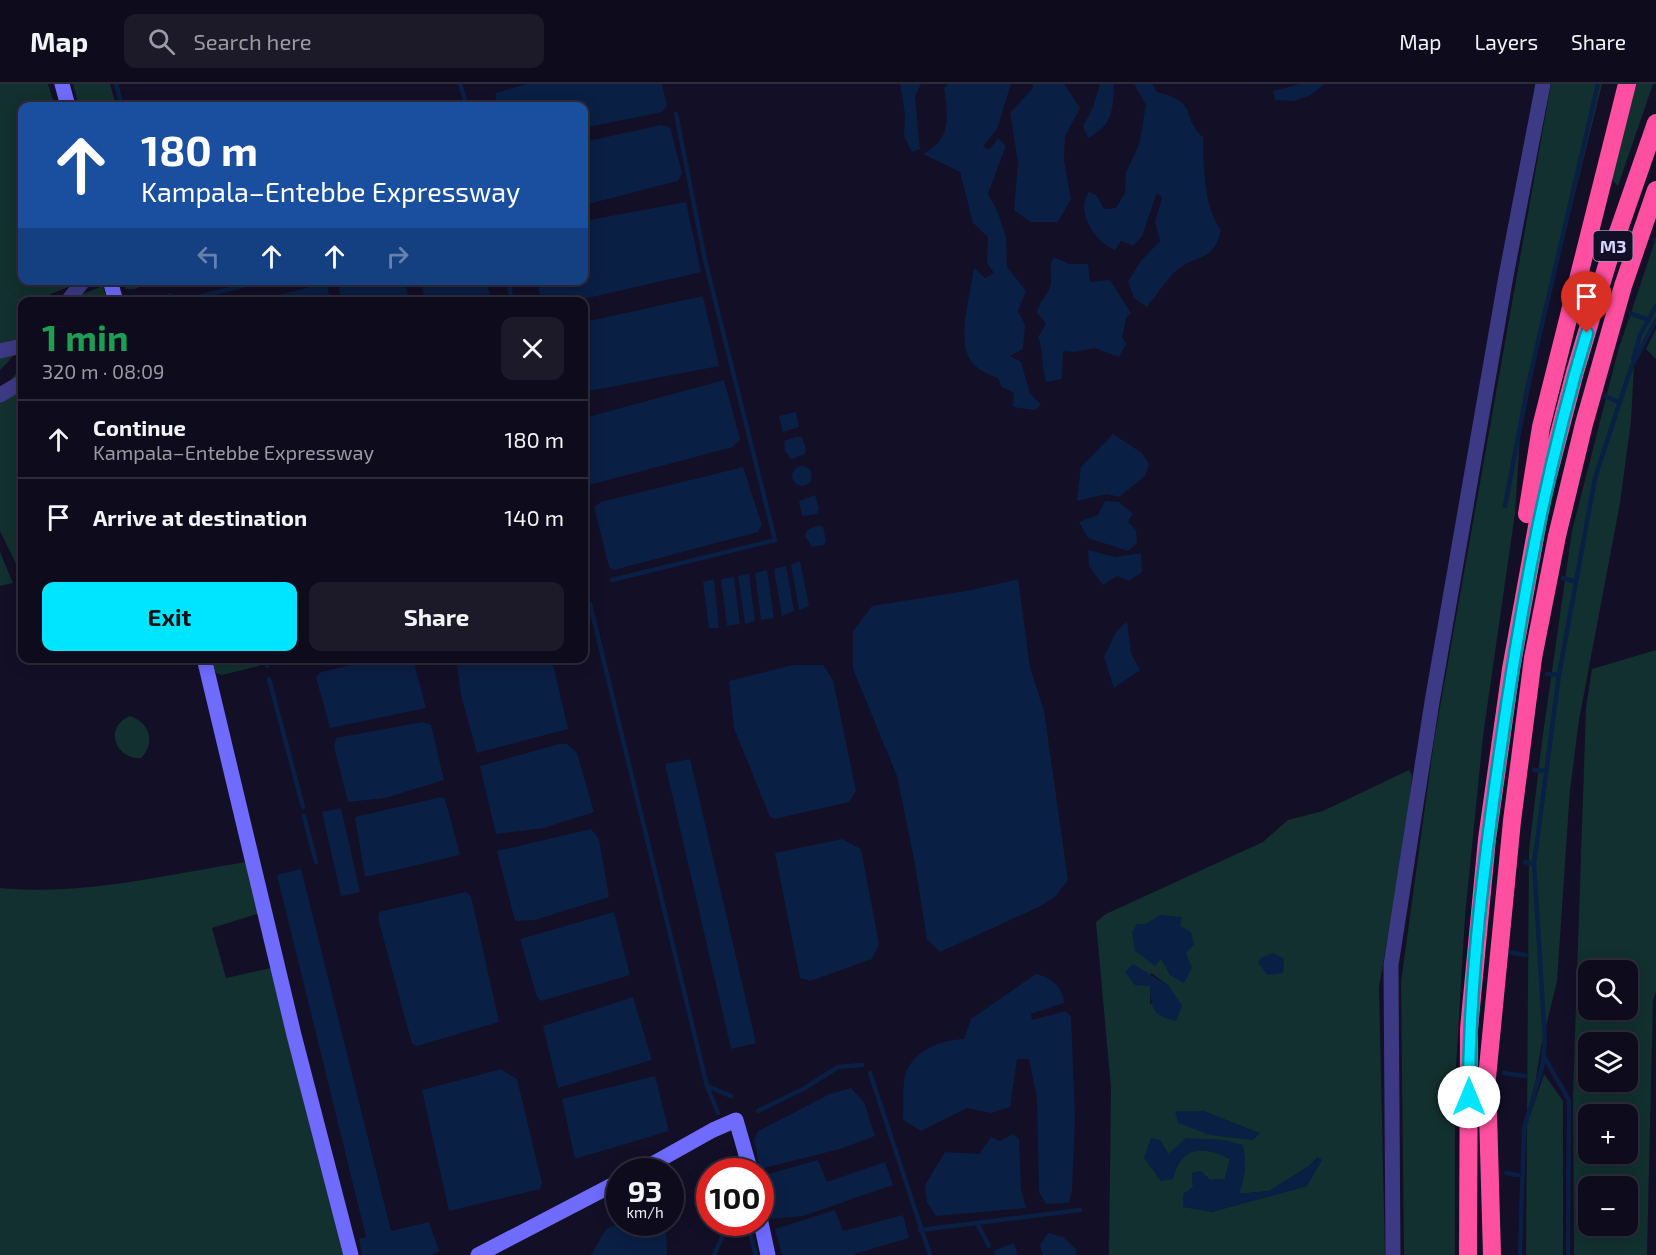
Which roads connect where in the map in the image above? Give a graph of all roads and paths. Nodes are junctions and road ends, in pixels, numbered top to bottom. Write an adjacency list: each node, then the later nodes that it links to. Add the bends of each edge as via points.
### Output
1 (62, 84): 4 (street)
2 (1543, 84): 22 (street, via 1434,691 1391,965)
3 (1626, 84): 14 (highway, via 1541,427 1506,649)
4 (67, 102)
5 (1656, 123): 14 (highway, M3, via 1610,255 1572,384 1542,500)
6 (1656, 190): 24 (highway, M3, via 1623,286 1584,423 1533,658 1512,820 1487,1078)
7 (80, 285): 8 (street)
8 (71, 297)
9 (18, 347): 10 (street)
10 (0, 351)
11 (18, 384): 12 (street)
12 (0, 395)
13 (205, 663): 19 (street)
14 (1511, 669): 23 (highway, M3, via 1485,861 1469,1029)
15 (663, 1158): 16 (street, via 736,1120)
16 (747, 1158)
17 (606, 1188): 20 (street)
18 (764, 1236): 21 (street)
19 (351, 1255)
20 (478, 1255)
21 (768, 1255)
22 (1393, 1255)
23 (1468, 1255)
24 (1492, 1255)

